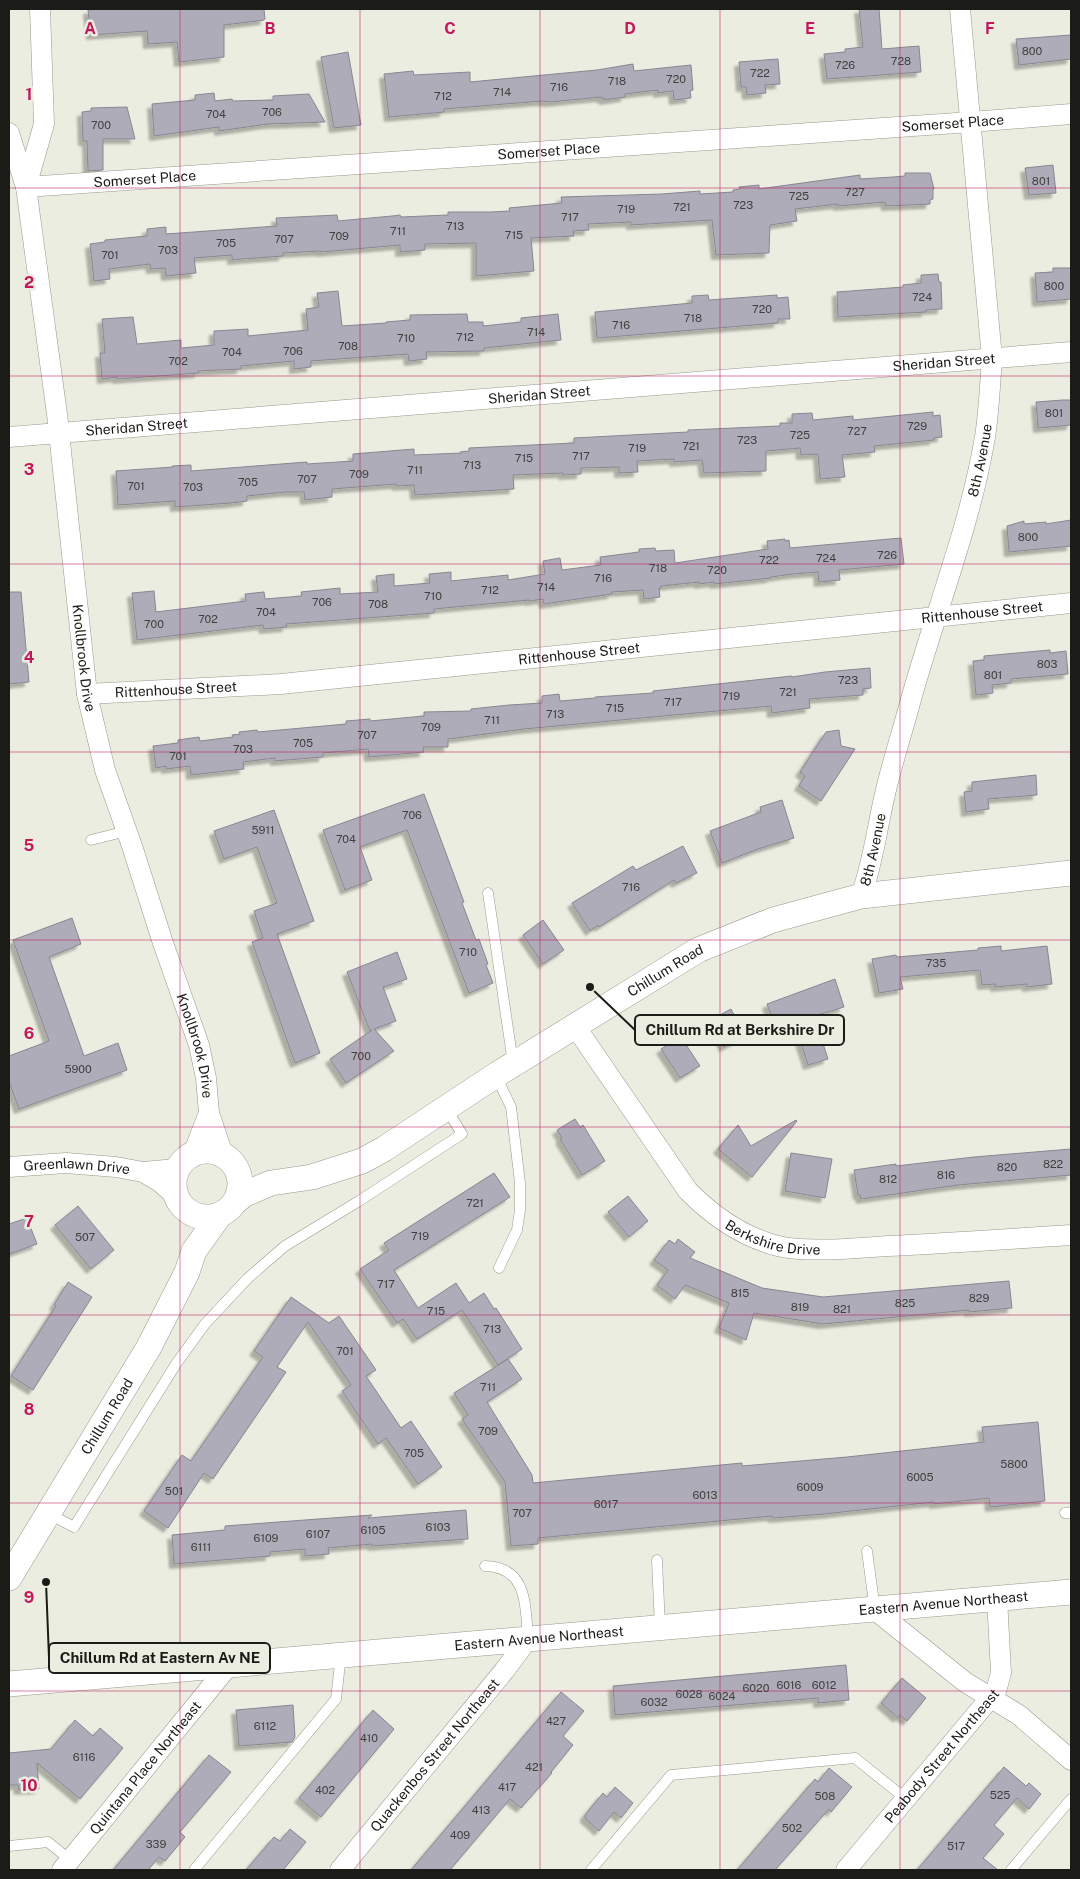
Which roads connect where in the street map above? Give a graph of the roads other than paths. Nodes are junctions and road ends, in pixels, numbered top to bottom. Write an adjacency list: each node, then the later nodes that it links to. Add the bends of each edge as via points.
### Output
1 (40, 9): 6 (street, Knollbrook Drive, via 44,124)
2 (960, 9): 4 (street, 8th Avenue)
3 (1071, 114): 4 (street, Somerset Place)
4 (971, 122): 6 (street, Somerset Place); 8 (street, 8th Avenue)
5 (9, 133): 6 (street, Knollbrook Drive)
6 (26, 187): 9 (street, Knollbrook Drive)
7 (1071, 352): 8 (street, Sheridan Street)
8 (992, 358): 9 (street, Sheridan Street); 12 (street, 8th Avenue, via 985,439)
9 (60, 432): 10 (street, Sheridan Street); 13 (street, Knollbrook Drive)
10 (9, 437)
11 (1071, 603): 12 (street, Rittenhouse Street)
12 (938, 617): 13 (street, Rittenhouse Street, via 280,684); 18 (street, 8th Avenue, via 919,671 885,793)
13 (87, 694): 14 (street, Knollbrook Drive, via 105,770)
14 (127, 831): 15 (lane); 22 (street, Knollbrook Drive, via 199,1044)
15 (90, 840)
16 (1071, 873): 18 (street, Chillum Road)
17 (488, 894): 20 (lane)
18 (861, 896): 19 (street, Chillum Road, via 773,920 698,950)
19 (576, 1026): 20 (street, Chillum Road); 30 (street, Berkshire Drive, via 688,1191 721,1220 755,1239 780,1247 809,1249)
20 (505, 1070): 21 (street, Chillum Road); 32 (lane, via 520,1184 520,1210 517,1230)
21 (446, 1108): 27 (street, Chillum Road, via 362,1160 312,1177); 33 (lane, via 462,1134 285,1246 248,1278 205,1324 176,1364 74,1527)
22 (209, 1113): 23 (street, Knollbrook Drive); 24 (street, Knollbrook Drive)
23 (185, 1161): 24 (street, via 204,1151 214,1152); 26 (street, Greenlawn Drive); 28 (street, via 174,1179)
24 (230, 1161): 27 (street, Chillum Road, via 250,1177); 29 (street, via 240,1178 240,1185)
25 (9, 1168): 26 (street, Greenlawn Drive, via 66,1163)
26 (143, 1172): 28 (street, Greenlawn Drive, via 160,1182)
27 (271, 1183): 29 (street, Chillum Road, via 245,1194)
28 (181, 1204): 29 (street, via 196,1216 208,1218); 31 (street, Chillum Road, via 191,1227)
29 (227, 1208): 31 (street, Chillum Road)
30 (1071, 1235)
31 (194, 1250): 33 (street, Chillum Road, via 187,1272 149,1347)
32 (499, 1268)
33 (48, 1514): 37 (street, Chillum Road)
34 (867, 1551): 40 (lane)
35 (657, 1560): 41 (lane)
36 (485, 1566): 42 (lane, via 504,1568 520,1586)
37 (9, 1578)
38 (1071, 1592): 39 (street, Eastern Avenue Northeast)
39 (997, 1598): 40 (street, Eastern Avenue Northeast); 46 (street, Peabody Street Northeast, via 1001,1673 996,1691)
40 (875, 1610): 41 (street, Eastern Avenue Northeast); 46 (street)
41 (660, 1628): 42 (street, Eastern Avenue Northeast)
42 (528, 1639): 43 (street, Eastern Avenue Northeast); 53 (street, Quackenbos Street Northeast)
43 (341, 1656): 44 (street, Eastern Avenue Northeast); 52 (lane, via 336,1699)
44 (229, 1665): 45 (street, Eastern Avenue Northeast); 51 (street, Quintana Place Northeast)
45 (9, 1684)
46 (990, 1698): 47 (street, via 1019,1716); 48 (street, Peabody Street Northeast)
47 (1071, 1760)
48 (906, 1799): 54 (lane, via 855,1758 672,1775); 55 (street, Peabody Street Northeast)
49 (1071, 1799): 56 (lane)
50 (9, 1846): 51 (lane, via 48,1842)
51 (66, 1865)
52 (194, 1870)
53 (340, 1870)
54 (591, 1870)
55 (846, 1870)
56 (1011, 1870)

